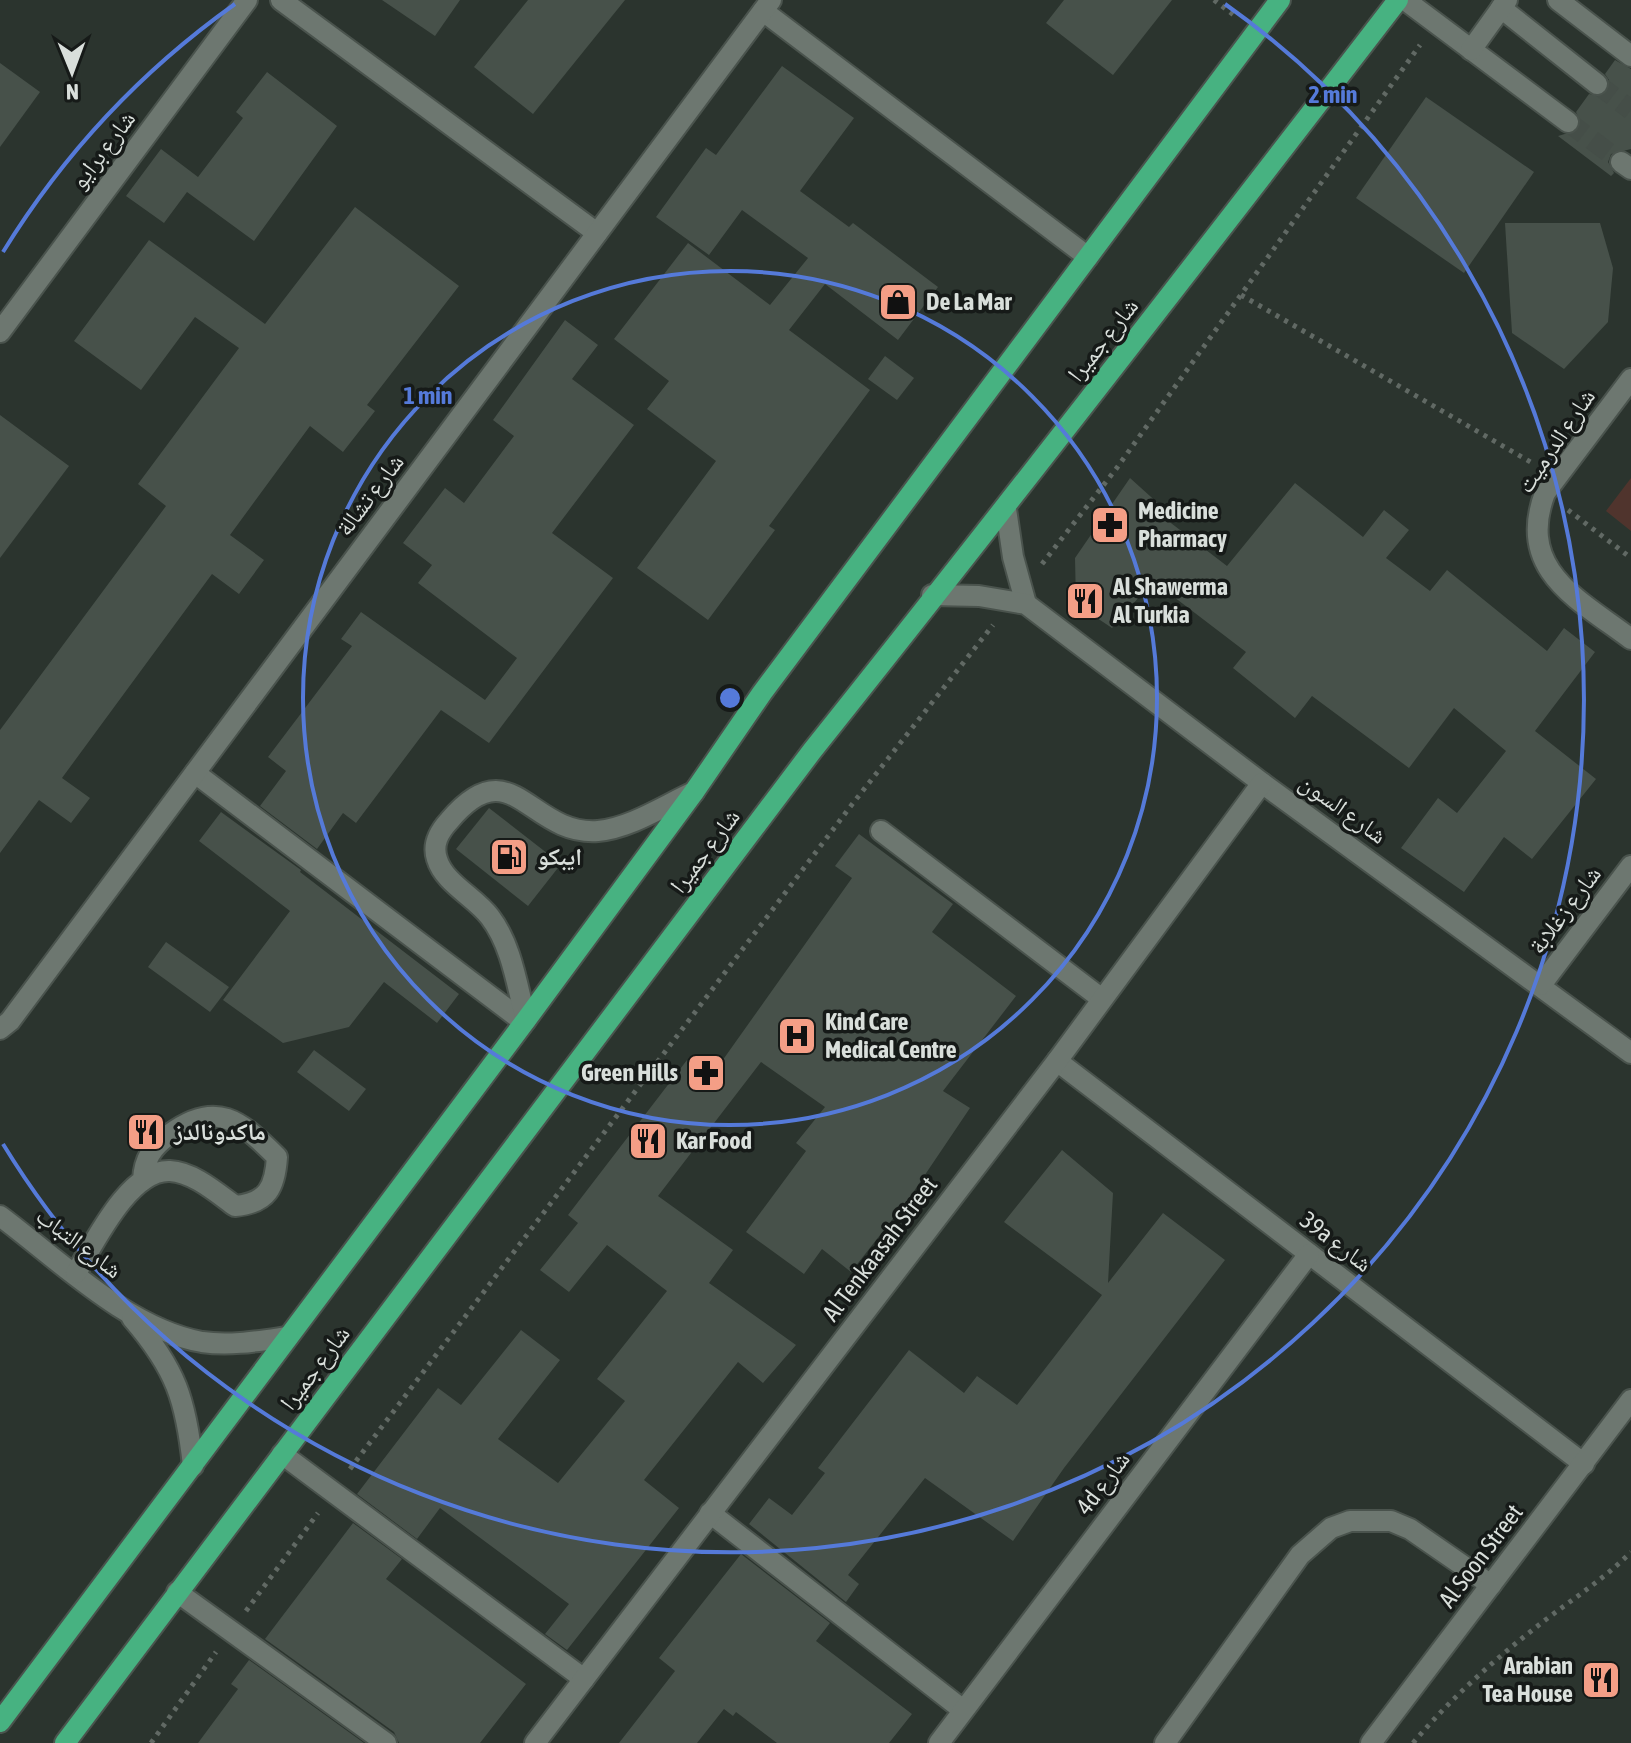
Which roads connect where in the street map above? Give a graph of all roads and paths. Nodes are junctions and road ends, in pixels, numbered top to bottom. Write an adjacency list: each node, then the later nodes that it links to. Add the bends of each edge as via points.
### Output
1 (247, 0): 17 (street, شارع برايو)
2 (281, 0): 14 (street)
3 (1280, 0): 15 (main road, شارع جميرا)
4 (1398, 0): 20 (main road, شارع جميرا)
5 (1405, 0): 9 (street)
6 (1558, 0): 11 (street)
7 (1504, 4): 10 (street); 12 (street)
8 (767, 6): 14 (street, شارع تشالة); 15 (street)
9 (1436, 23): 10 (street); 16 (path)
10 (1471, 50): 13 (street)
11 (1631, 56)
12 (1597, 84)
13 (1568, 122)
14 (597, 233): 25 (street, شارع تشالة)
15 (1088, 257): 27 (main road, شارع جميرا)
16 (1241, 295): 19 (path, via 1536,465); 23 (path)
17 (0, 332)
18 (1631, 379): 19 (street, شارع الدرميت)
19 (1545, 493): 21 (path); 24 (street, شارع الدرميت, via 1536,536 1541,557 1571,593)
20 (1006, 509): 22 (main road, شارع جميرا); 23 (street)
21 (1631, 558)
22 (932, 595): 23 (street); 44 (main road, شارع جميرا)
23 (1020, 599): 26 (street, شارع السون); 47 (path, via 850,807)
24 (1631, 639)
25 (195, 773): 32 (street); 33 (street, شارع تشالة)
26 (1262, 783): 30 (street, شارع السون); 31 (street, Al Tenkaasah Street)
27 (694, 792): 32 (main road, شارع جميرا); 32 (street, via 597,831 567,827 512,794 490,791 468,798 440,831 435,850 440,868 499,931)
28 (881, 831): 31 (street)
29 (1631, 866): 30 (street, شارع زغلابة)
30 (1541, 985): 35 (street, شارع السون)
31 (1102, 999): 36 (street, Al Tenkaasah Street)
32 (525, 1021): 42 (main road, شارع جميرا)
33 (5, 1025): 34 (street, شارع تشالة)
34 (0, 1042)
35 (1631, 1053)
36 (1057, 1061): 39 (street, 39a شارع); 48 (street, Al Tenkaasah Street)
37 (143, 1180): 37 (street, via 169,1171 204,1184 235,1206 250,1205 273,1186 277,1157 252,1132 223,1117 193,1117 144,1159); 40 (street, via 125,1196)
38 (0, 1216): 40 (street, شارع التباب)
39 (1309, 1254): 45 (street, 39a شارع); 54 (street, 4d شارع)
40 (76, 1273): 41 (street, شارع التباب)
41 (127, 1312): 42 (street, شارع التباب, via 168,1333 205,1342); 46 (street, شارع التباب, via 158,1348 177,1382)
42 (288, 1337): 46 (main road, شارع جميرا)
43 (1631, 1400): 45 (street, Al Soon Street)
44 (282, 1454): 47 (street); 51 (main road, شارع جميرا)
45 (1584, 1464): 50 (street, Al Soon Street)
46 (193, 1466): 55 (main road, شارع جميرا)
47 (333, 1492): 52 (path); 53 (street)
48 (710, 1513): 53 (street, Al Tenkaasah Street); 54 (street)
49 (1631, 1552): 63 (path, via 1476,1677)
50 (1491, 1585): 61 (street, via 1391,1521 1350,1521 1331,1528 1300,1555); 62 (street, Al Soon Street)
51 (177, 1592): 52 (street); 56 (main road, شارع جميرا)
52 (231, 1631): 57 (path); 58 (street)
53 (584, 1679): 59 (street, Al Tenkaasah Street)
54 (963, 1710): 60 (street, 4d شارع)
55 (0, 1722)
56 (65, 1743)
57 (151, 1743)
58 (386, 1743)
59 (535, 1743)
60 (939, 1743)
61 (1165, 1743)
62 (1371, 1743)
63 (1413, 1743)

